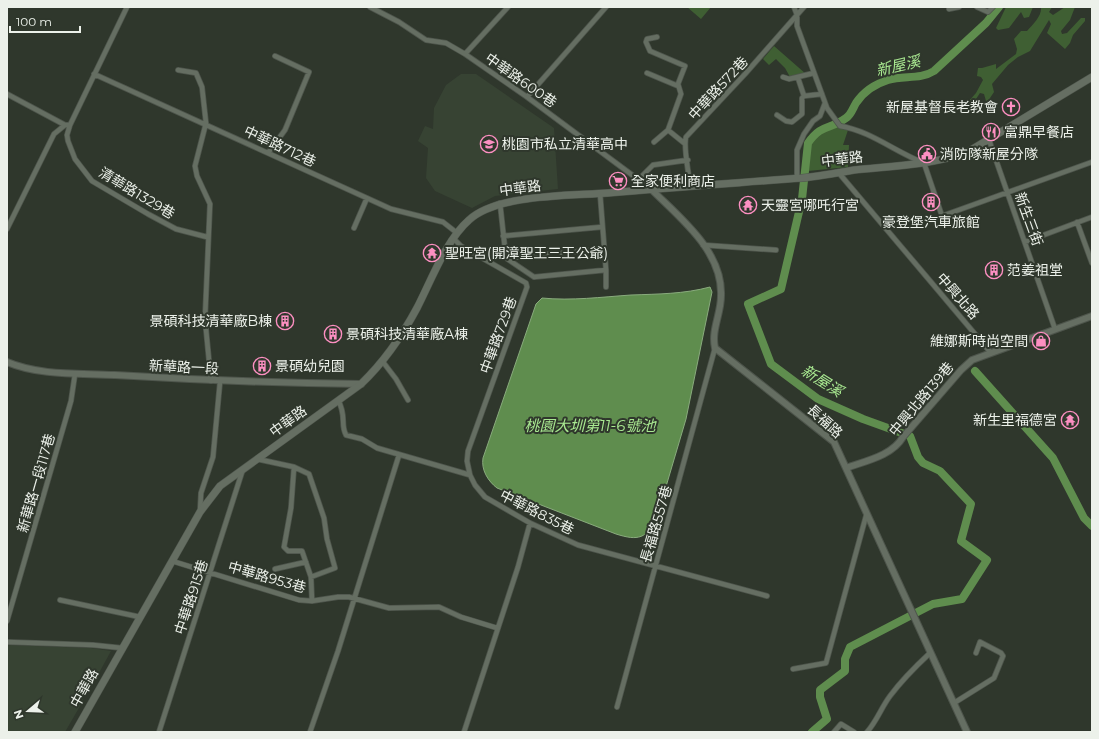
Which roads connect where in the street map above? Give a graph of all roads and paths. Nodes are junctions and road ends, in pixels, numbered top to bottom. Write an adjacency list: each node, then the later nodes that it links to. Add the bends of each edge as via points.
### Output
1 (127, 7): 18 (street)
2 (370, 7): 13 (street, 中華路600巷, via 426,40 446,43)
3 (508, 7): 13 (street)
4 (606, 7): 26 (street)
5 (794, 7): 11 (street)
6 (804, 7): 11 (street, 中華路572巷)
7 (959, 7): 10 (street)
8 (977, 7): 9 (street, via 988,12)
9 (993, 7)
10 (948, 9)
11 (797, 15): 17 (street, via 797,26); 34 (street, 中華路572巷, via 719,104 686,137)
12 (657, 36): 22 (street, via 647,39 650,51 685,66)
13 (465, 54): 26 (street, 中華路600巷)
14 (275, 56): 35 (street, via 309,72 285,130)
15 (178, 70): 29 (street, via 196,73 202,87)
16 (646, 73): 22 (street)
17 (814, 73): 21 (street); 24 (street)
18 (94, 74): 29 (street, 中華路712巷); 30 (street)
19 (783, 77): 21 (street)
20 (1092, 77): 32 (main road, 中華路)
21 (798, 78): 25 (street)
22 (678, 86): 31 (street, via 681,94)
23 (7, 94): 30 (street)
24 (822, 94): 25 (street); 27 (street)
25 (804, 96): 28 (street, via 802,114 796,120 786,121)
26 (527, 97): 41 (street, 中華路600巷)
27 (825, 102): 38 (street, via 839,125 877,138 905,156); 40 (street, via 820,116 804,134 798,150)
28 (777, 115)
29 (206, 123): 35 (street, 中華路712巷); 55 (street, via 195,166 210,204)
30 (68, 125): 52 (street, via 54,134); 55 (street, 清華路1329巷, via 68,141 75,159 92,181 176,229)
31 (668, 130): 33 (street); 34 (street)
32 (989, 140): 38 (main road, 中華路, via 966,153); 45 (street, 新生三街)
33 (654, 142)
34 (684, 143): 36 (street)
35 (268, 153): 46 (street, 中華路712巷)
36 (688, 160): 41 (street, via 653,165); 42 (street)
37 (1092, 162): 45 (street)
38 (924, 163): 39 (main road, 中華路); 45 (street, via 942,216)
39 (838, 172): 40 (main road, 中華路); 67 (street, 中興北路)
40 (802, 177): 42 (main road, 中華路)
41 (639, 179): 43 (street, 中華路600巷)
42 (690, 186): 43 (main road, 中華路)
43 (651, 189): 44 (main road, 中華路); 57 (street)
44 (600, 193): 47 (main road, 中華路); 50 (street)
45 (1008, 193): 56 (street, 新生三街)
46 (367, 198): 51 (street); 53 (street, 中華路712巷, via 391,209 443,222)
47 (500, 203): 53 (main road, 中華路, via 468,220); 54 (street)
48 (1092, 217): 49 (street)
49 (1078, 222): 56 (street); 61 (street)
50 (602, 226): 54 (street); 58 (street)
51 (354, 228)
52 (7, 229)
53 (456, 236): 69 (main road, 中華路); 81 (street, 中華路729巷, via 461,246 526,284 527,287 468,451)
54 (503, 236): 60 (street)
55 (207, 237): 71 (street, via 205,319)
56 (1025, 242): 65 (street, 新生三街)
57 (703, 245): 59 (street); 66 (street, via 716,264 720,278 721,296 714,335)
58 (604, 249): 60 (street); 62 (street)
59 (776, 250)
60 (506, 258): 62 (street, via 534,278)
61 (1092, 263)
62 (606, 270): 63 (street)
63 (606, 287)
64 (1092, 316): 65 (street)
65 (1055, 329): 67 (street)
66 (715, 348): 79 (street, 長福路, via 830,438); 87 (street, 長福路557巷)
67 (991, 353): 79 (street, 中興北路139巷, via 966,364 898,445)
68 (7, 362): 70 (street, 新華路一段, via 36,370)
69 (383, 362): 73 (main road, 中華路); 75 (street)
70 (75, 374): 71 (street, 新華路一段); 96 (street, 新華路一段117巷, via 71,401)
71 (211, 381): 72 (street, 新華路一段)
72 (220, 382): 73 (street, 新華路一段); 82 (street, via 213,456 201,494)
73 (361, 384): 74 (main road, 中華路)
74 (338, 400): 76 (street, via 343,410 346,435); 77 (main road, 中華路)
75 (408, 400)
76 (399, 455): 81 (street); 92 (street)
77 (257, 459): 78 (street); 80 (main road, 中華路)
78 (294, 468): 86 (street, via 291,508 284,547 288,551 302,551); 90 (street, via 308,474 324,518 335,568)
79 (846, 468): 83 (street, 長福路)
80 (243, 469): 82 (main road, 中華路, via 220,486); 89 (street, 中華路915巷)
81 (470, 476): 84 (street, 中華路835巷, via 485,497)
82 (200, 512): 85 (main road, 中華路)
83 (866, 516): 100 (street, 長福路); 102 (street, via 826,663)
84 (530, 523): 87 (street, 中華路835巷, via 582,546); 97 (street)
85 (172, 561): 89 (street, 中華路953巷); 95 (main road, 中華路)
86 (306, 562): 88 (street); 90 (street)
87 (655, 565): 91 (street, 中華路835巷); 104 (street, 長福路557巷)
88 (275, 569)
89 (210, 572): 94 (street, 中華路953巷, via 299,600); 106 (street, 中華路915巷)
90 (311, 577): 94 (street)
91 (767, 596)
92 (354, 599): 94 (street, 中華路953巷, via 338,597); 97 (street, 中華路953巷, via 389,608 439,607 461,618); 107 (street)
93 (60, 600): 95 (street)
94 (312, 601)
95 (140, 617): 99 (main road, 中華路)
96 (7, 621)
97 (497, 628): 108 (street)
98 (7, 642): 99 (street)
99 (122, 648): 105 (main road, 中華路)
100 (930, 653): 103 (street, 長福路); 111 (street, via 910,671 889,697 876,723)
101 (976, 654): 103 (street, via 980,642 1003,656 994,678)
102 (793, 669)
103 (954, 703): 112 (street, 長福路)
104 (617, 707)
105 (75, 732)
106 (159, 732)
107 (310, 732)
108 (464, 732)
109 (834, 732): 110 (street, via 841,724)
110 (854, 732)
111 (867, 732)
112 (967, 732)

